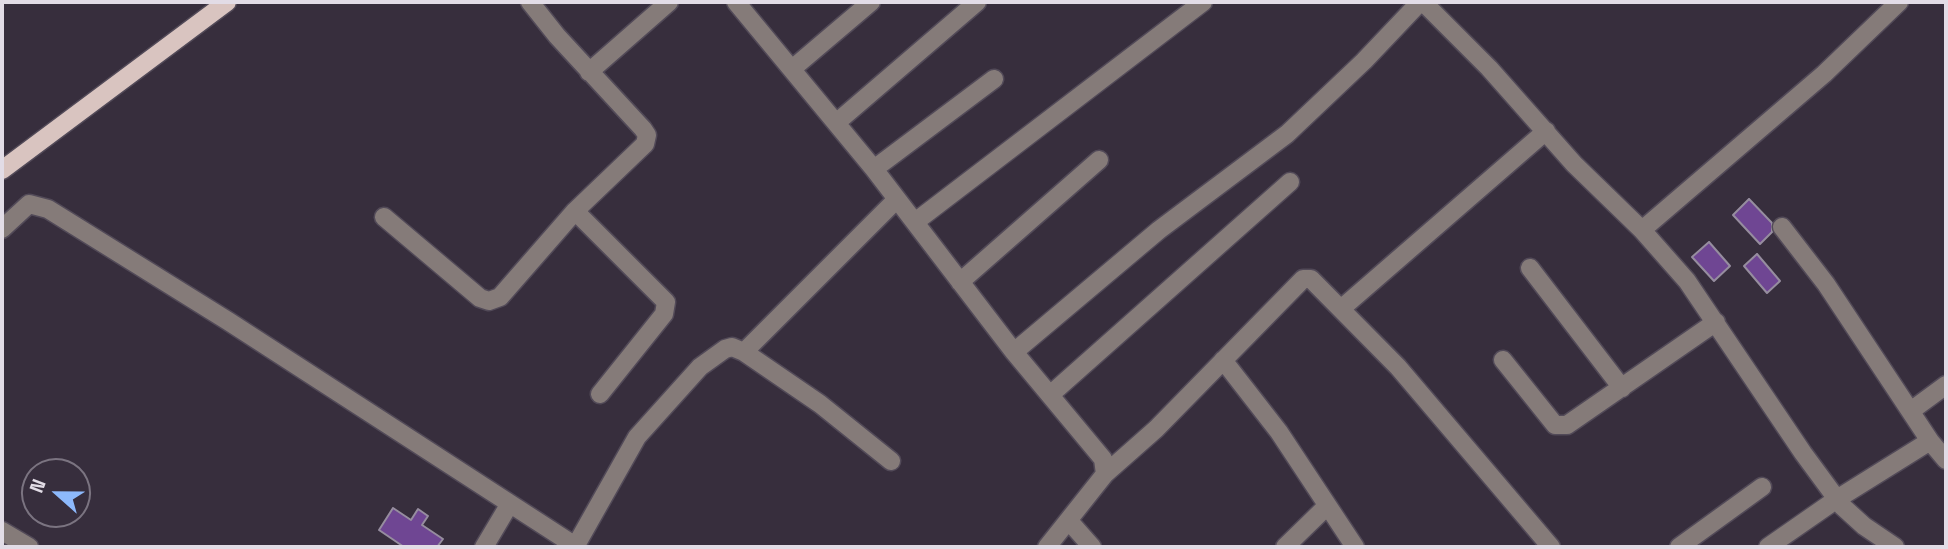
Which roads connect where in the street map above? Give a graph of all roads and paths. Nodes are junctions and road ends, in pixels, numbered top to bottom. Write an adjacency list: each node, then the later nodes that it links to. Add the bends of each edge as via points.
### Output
1 (227, 2): 17 (main road)
2 (530, 2): 11 (street)
3 (669, 2): 11 (street)
4 (736, 2): 10 (street)
5 (871, 2): 10 (street)
6 (976, 2): 13 (street)
7 (1203, 2): 22 (street)
8 (1421, 2): 14 (street); 31 (street, via 1287,134 1159,230)
9 (1899, 2): 25 (street, via 1825,74)
10 (792, 69): 13 (street)
11 (589, 72): 20 (street, via 643,128 647,139 639,152)
12 (994, 79): 16 (street)
13 (836, 122): 16 (street)
14 (1546, 131): 25 (street); 28 (street)
15 (1099, 160): 27 (street)
16 (874, 169): 19 (street)
17 (2, 170)
18 (1290, 182): 37 (street)
19 (897, 199): 22 (street); 30 (street)
20 (575, 211): 21 (street, via 500,297 489,301); 36 (street, via 666,302 664,314)
21 (384, 217)
22 (915, 222): 27 (street)
23 (1782, 227): 38 (street)
24 (2, 229): 45 (street, via 29,204 48,209)
25 (1642, 230): 29 (street)
26 (1530, 268): 35 (street)
27 (960, 282): 31 (street)
28 (1342, 308): 32 (street, via 1311,279 1303,279); 56 (street, via 1481,461)
29 (1716, 322): 35 (street); 44 (street)
30 (744, 352): 41 (street); 51 (street, via 732,347 715,355 654,415 623,460)
31 (1014, 352): 37 (street)
32 (1223, 360): 42 (street); 46 (street, via 1279,432)
33 (1503, 360): 35 (street, via 1555,425 1567,425)
34 (1946, 385): 38 (street)
35 (1622, 388)
36 (600, 394)
37 (1050, 396): 42 (street, via 1103,460)
38 (1912, 410): 39 (street)
39 (1930, 441): 40 (street); 44 (street)
40 (1946, 460)
41 (891, 461)
42 (1105, 474): 47 (street)
43 (1762, 487): 57 (street)
44 (1837, 499): 58 (street); 59 (street, via 1864,526)
45 (509, 505): 50 (street); 51 (street)
46 (1327, 506): 54 (street); 55 (street)
47 (1069, 521): 52 (street); 53 (street)
48 (2, 531): 49 (street)
49 (29, 547)
50 (484, 547)
51 (576, 547)
52 (1046, 547)
53 (1092, 547)
54 (1285, 547)
55 (1355, 547)
56 (1551, 547)
57 (1679, 547)
58 (1768, 547)
59 (1895, 547)

